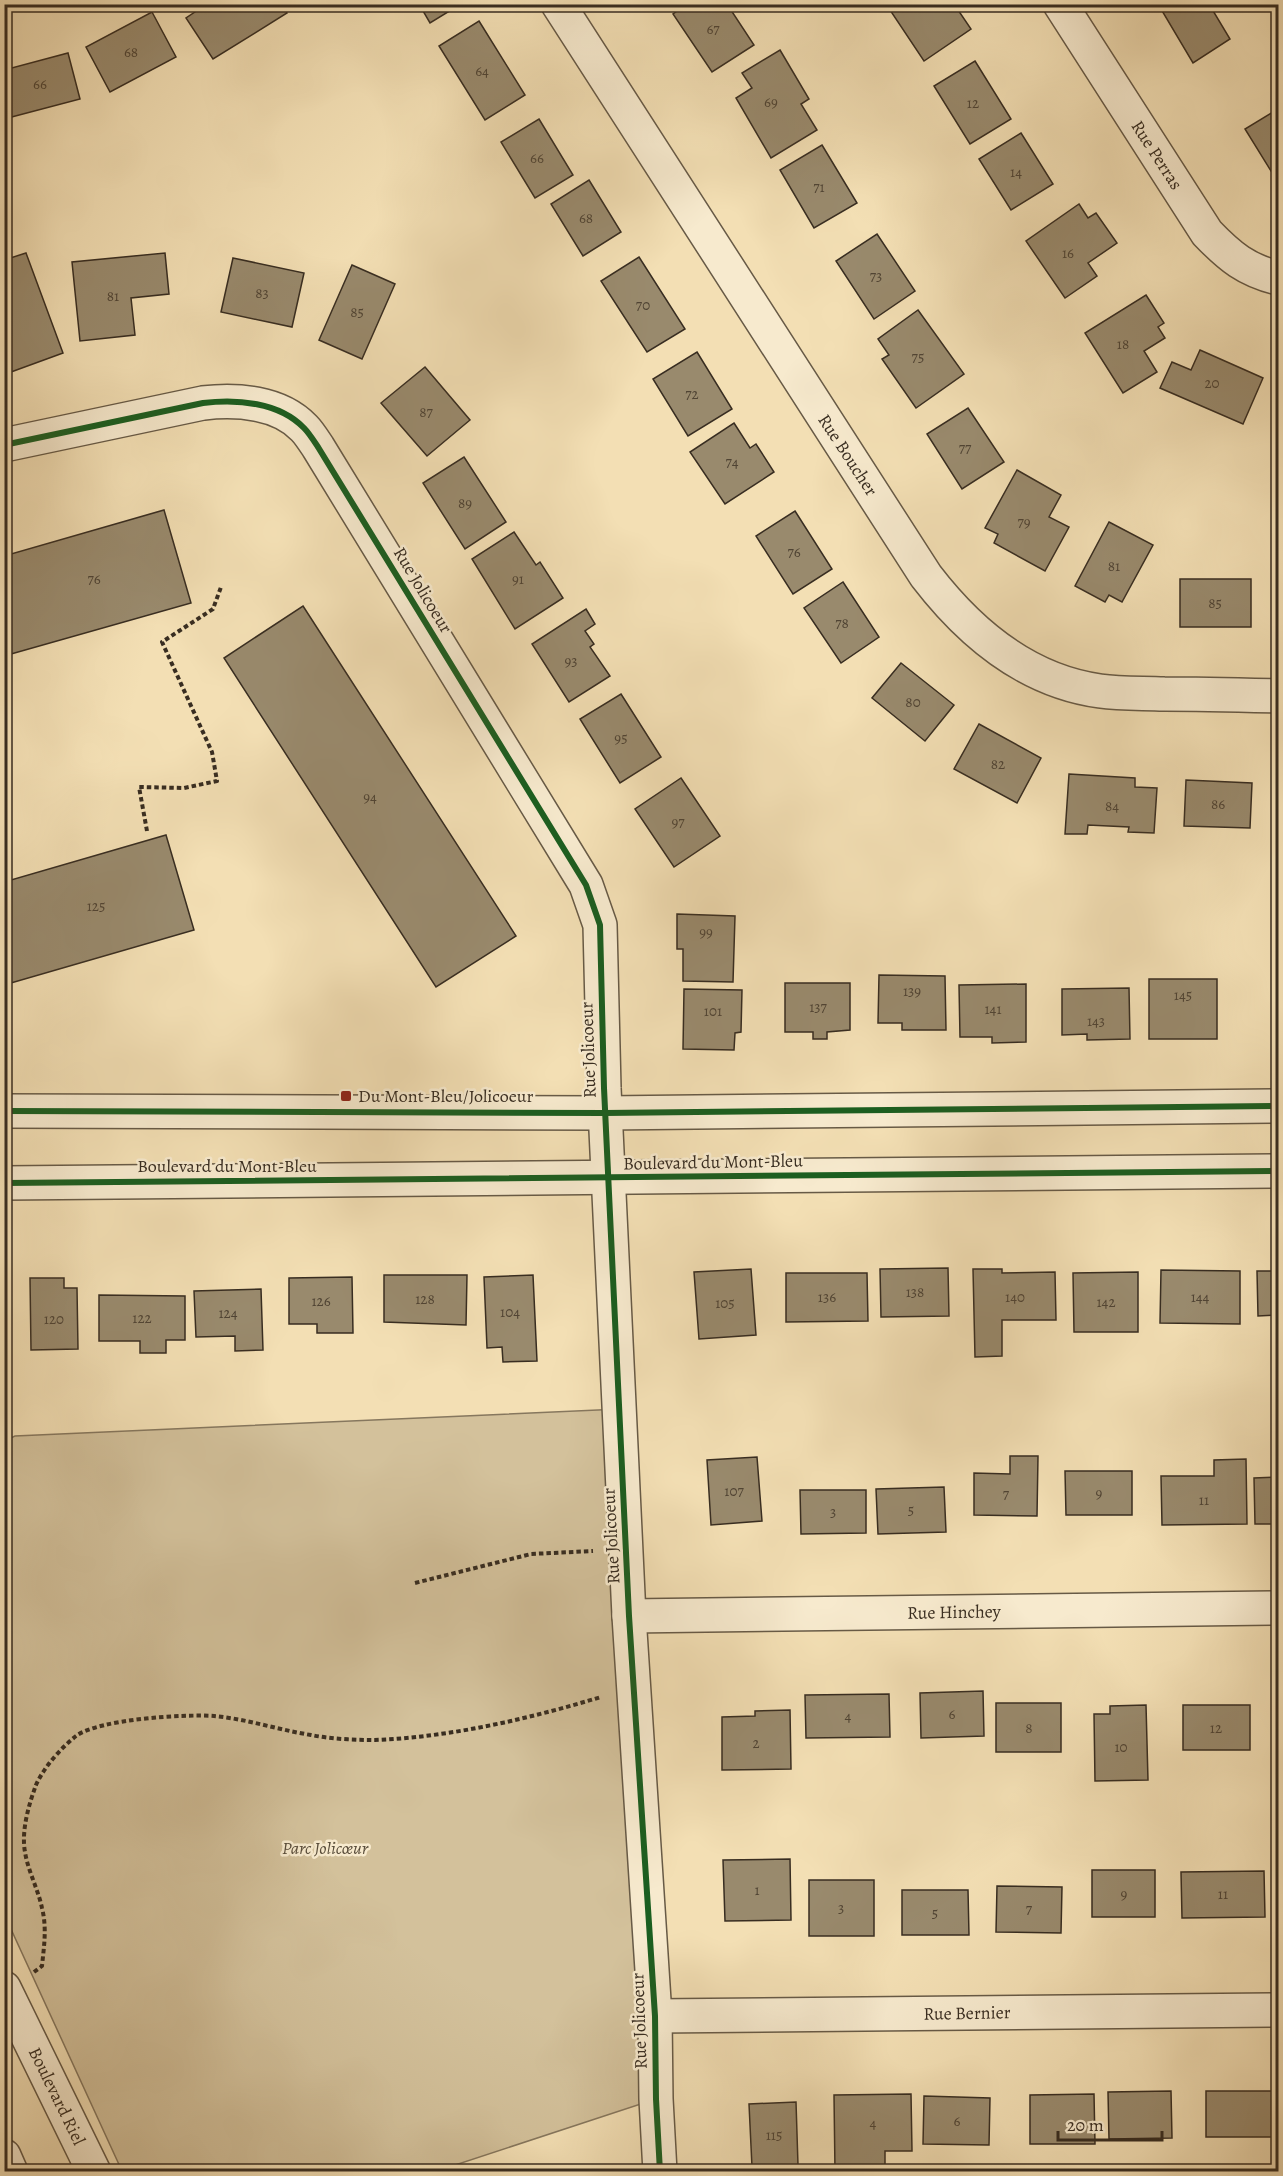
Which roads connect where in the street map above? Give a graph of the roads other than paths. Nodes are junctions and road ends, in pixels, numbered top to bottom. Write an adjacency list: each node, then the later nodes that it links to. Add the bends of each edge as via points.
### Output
1 (558, 4): 5 (street, Rue Boucher, via 926,576 975,632 1027,666 1061,681 1099,691)
2 (1060, 4): 3 (street, Rue Perras, via 1207,234 1249,269)
3 (1278, 278)
4 (4, 445): 8 (street, Rue Jolicoeur, via 225,401 285,413 304,427 586,885 600,925)
5 (1278, 696)
6 (1278, 1106): 8 (street)
7 (4, 1111): 8 (street)
8 (605, 1113): 10 (street, Rue Jolicoeur)
9 (1278, 1171): 10 (street, Boulevard du Mont-Bleu)
10 (609, 1179): 11 (street, Boulevard du Mont-Bleu); 13 (street, Rue Jolicoeur)
11 (4, 1183)
12 (1278, 1608): 13 (street, Rue Hinchey)
13 (629, 1616): 16 (street, Rue Jolicoeur)
14 (15, 1982): 19 (street, Boulevard Riel)
15 (1278, 2010): 16 (street, Rue Bernier)
16 (655, 2016): 20 (street, Rue Jolicoeur)
17 (4, 2156): 18 (street)
18 (12, 2172)
19 (94, 2172)
20 (660, 2172)

